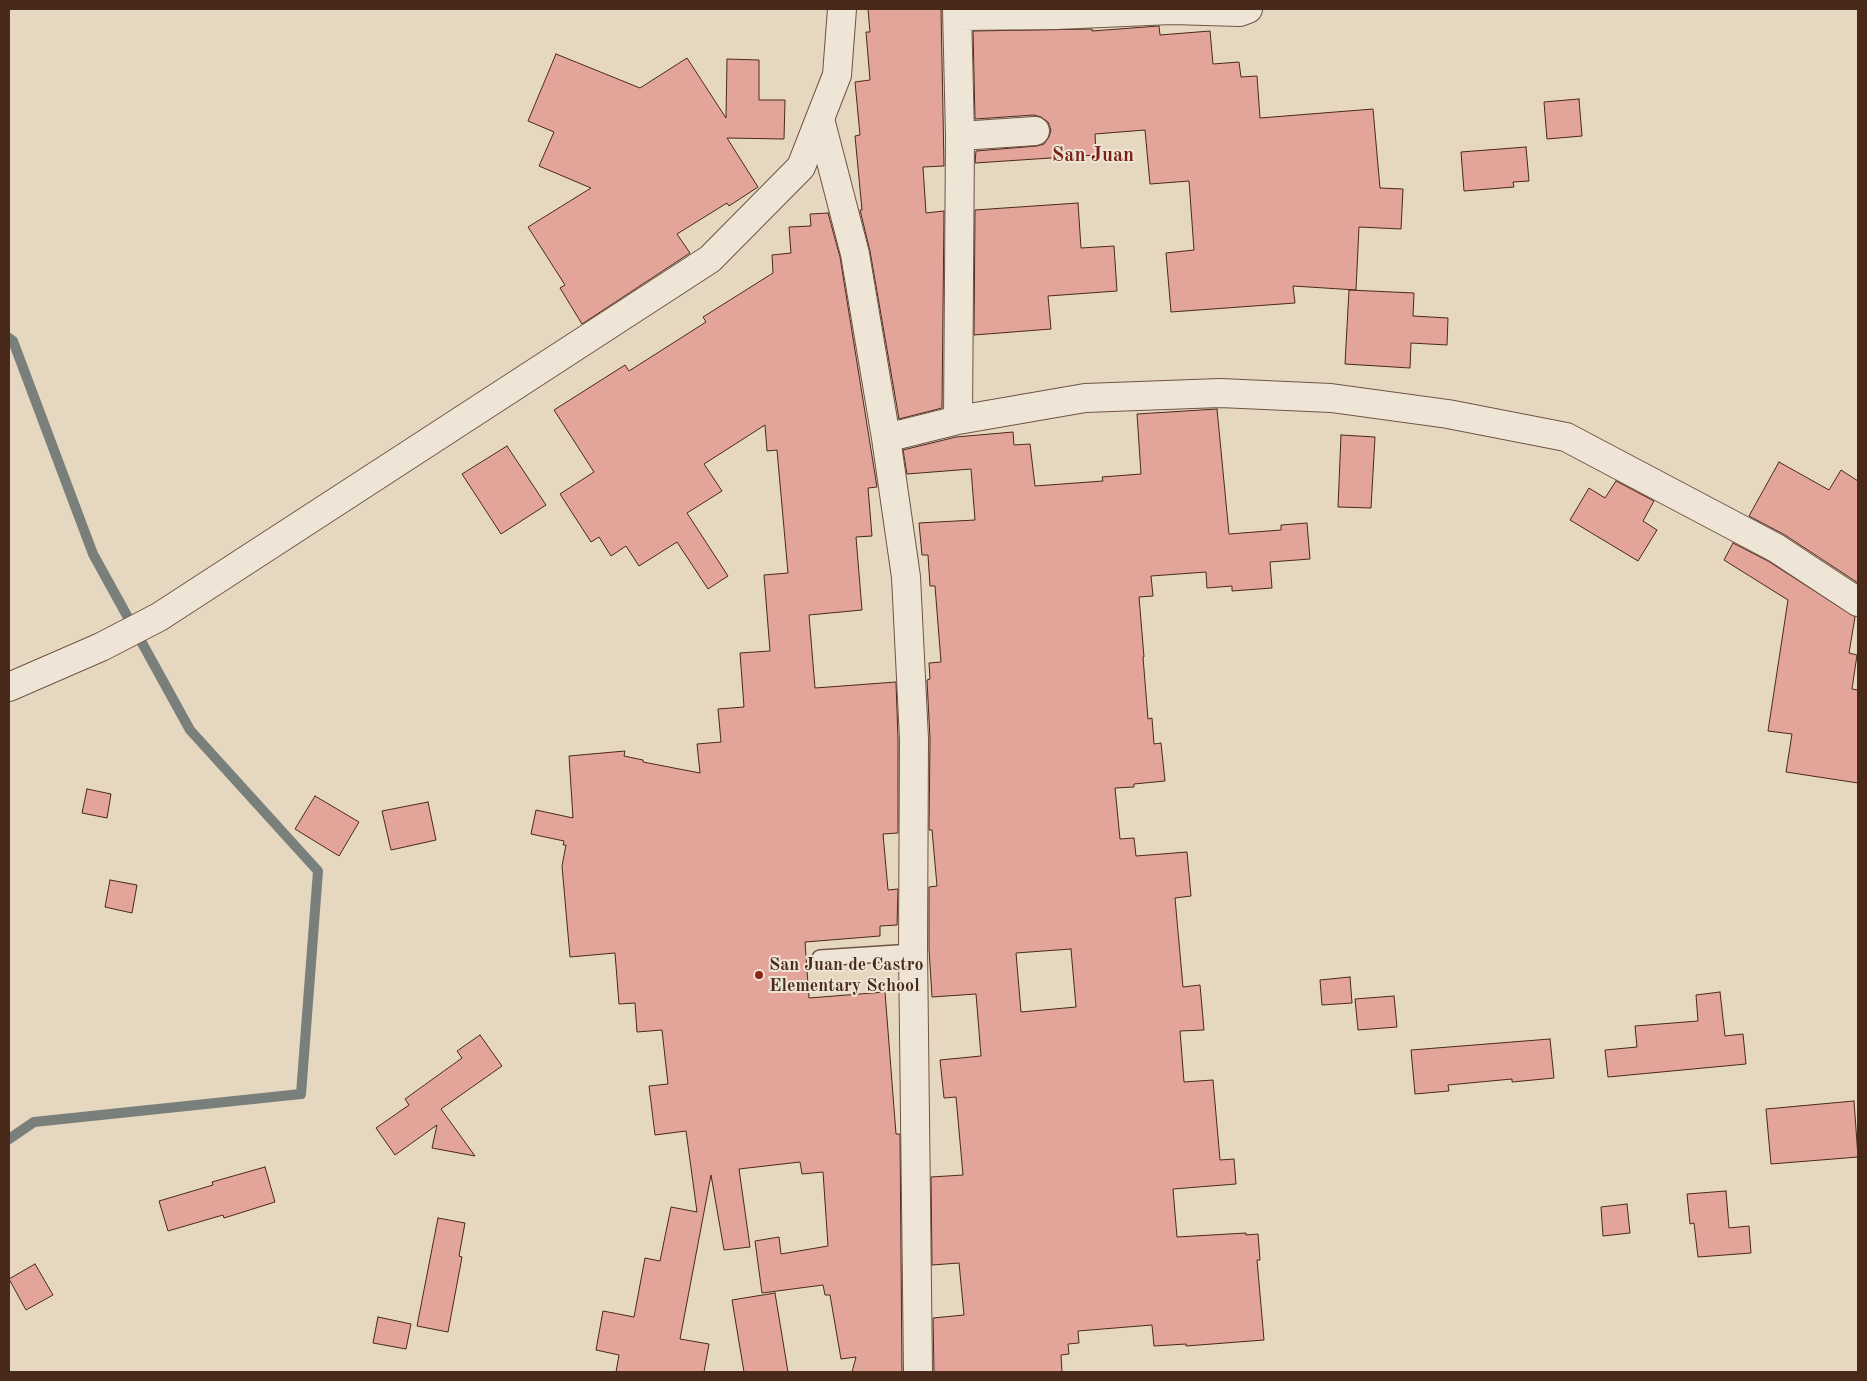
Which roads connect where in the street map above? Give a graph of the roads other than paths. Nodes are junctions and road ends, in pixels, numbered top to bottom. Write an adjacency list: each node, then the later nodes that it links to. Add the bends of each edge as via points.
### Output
1 (842, 9): 4 (street, via 837,75)
2 (1248, 9): 3 (street, via 1240,12 1172,10 1056,15)
3 (958, 12): 6 (street)
4 (820, 119): 8 (street, via 855,254); 10 (street, via 801,167 710,259 158,617 101,647)
5 (1035, 131): 6 (street)
6 (960, 136): 7 (street)
7 (958, 420): 8 (street); 9 (street, via 1085,398 1220,394 1330,398 1448,414 1566,437 1776,548)
8 (886, 438): 11 (street, via 906,577 914,739)
9 (1858, 602)
10 (9, 687)
11 (913, 952): 12 (lane); 13 (street)
12 (820, 958)
13 (918, 1372)

